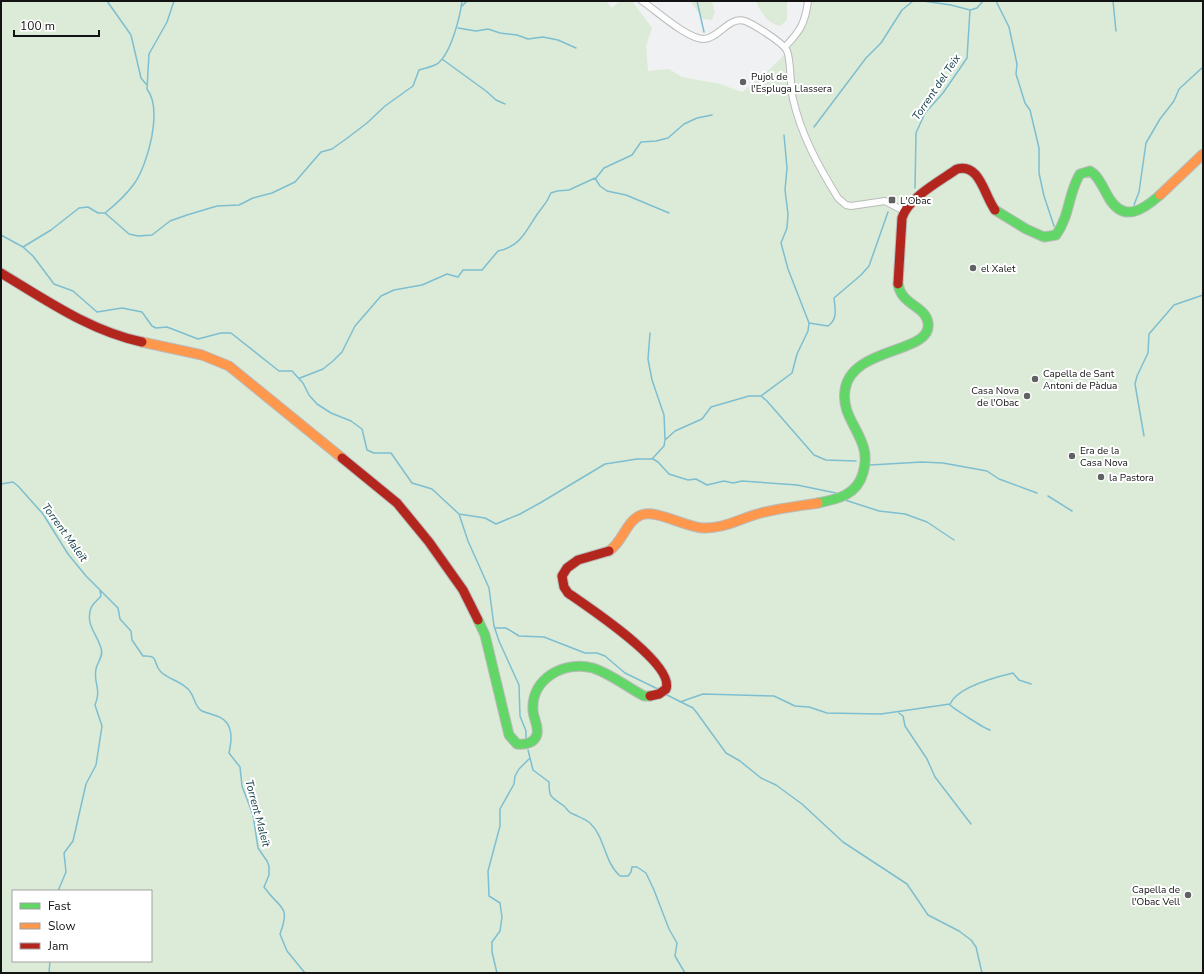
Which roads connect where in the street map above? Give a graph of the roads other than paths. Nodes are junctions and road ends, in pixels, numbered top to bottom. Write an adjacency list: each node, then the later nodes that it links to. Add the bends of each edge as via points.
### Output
1 (642, 1): 3 (street, via 697,38 710,38 728,25 741,21 749,23)
2 (808, 1): 3 (street, via 804,24)
3 (785, 47): 5 (street, via 789,56 792,98 804,134 838,198 851,206 885,201)
4 (1203, 154): 5 (street, via 1147,206 1134,212 1124,211 1115,206 1096,176 1090,171 1082,172 1074,184 1063,227 1057,234 1046,238 1038,236 996,210 975,172 964,167 956,169 924,192)
5 (904, 211): 6 (street, via 898,289 902,297 928,319 929,330 920,340 866,361 855,369 848,382 843,400 845,408 862,437 866,451 865,468 859,485 845,495 761,513 721,527 694,527 643,514 633,520 618,544 610,551 573,561 562,576 564,587 577,601 642,648 665,675 667,687 657,697 644,696 589,667 577,666 556,670 547,675 536,692 533,711 536,735 532,742 526,745 517,744 509,735 485,635 463,590 397,503 229,366 205,356 118,336 100,329)
6 (1, 273)

